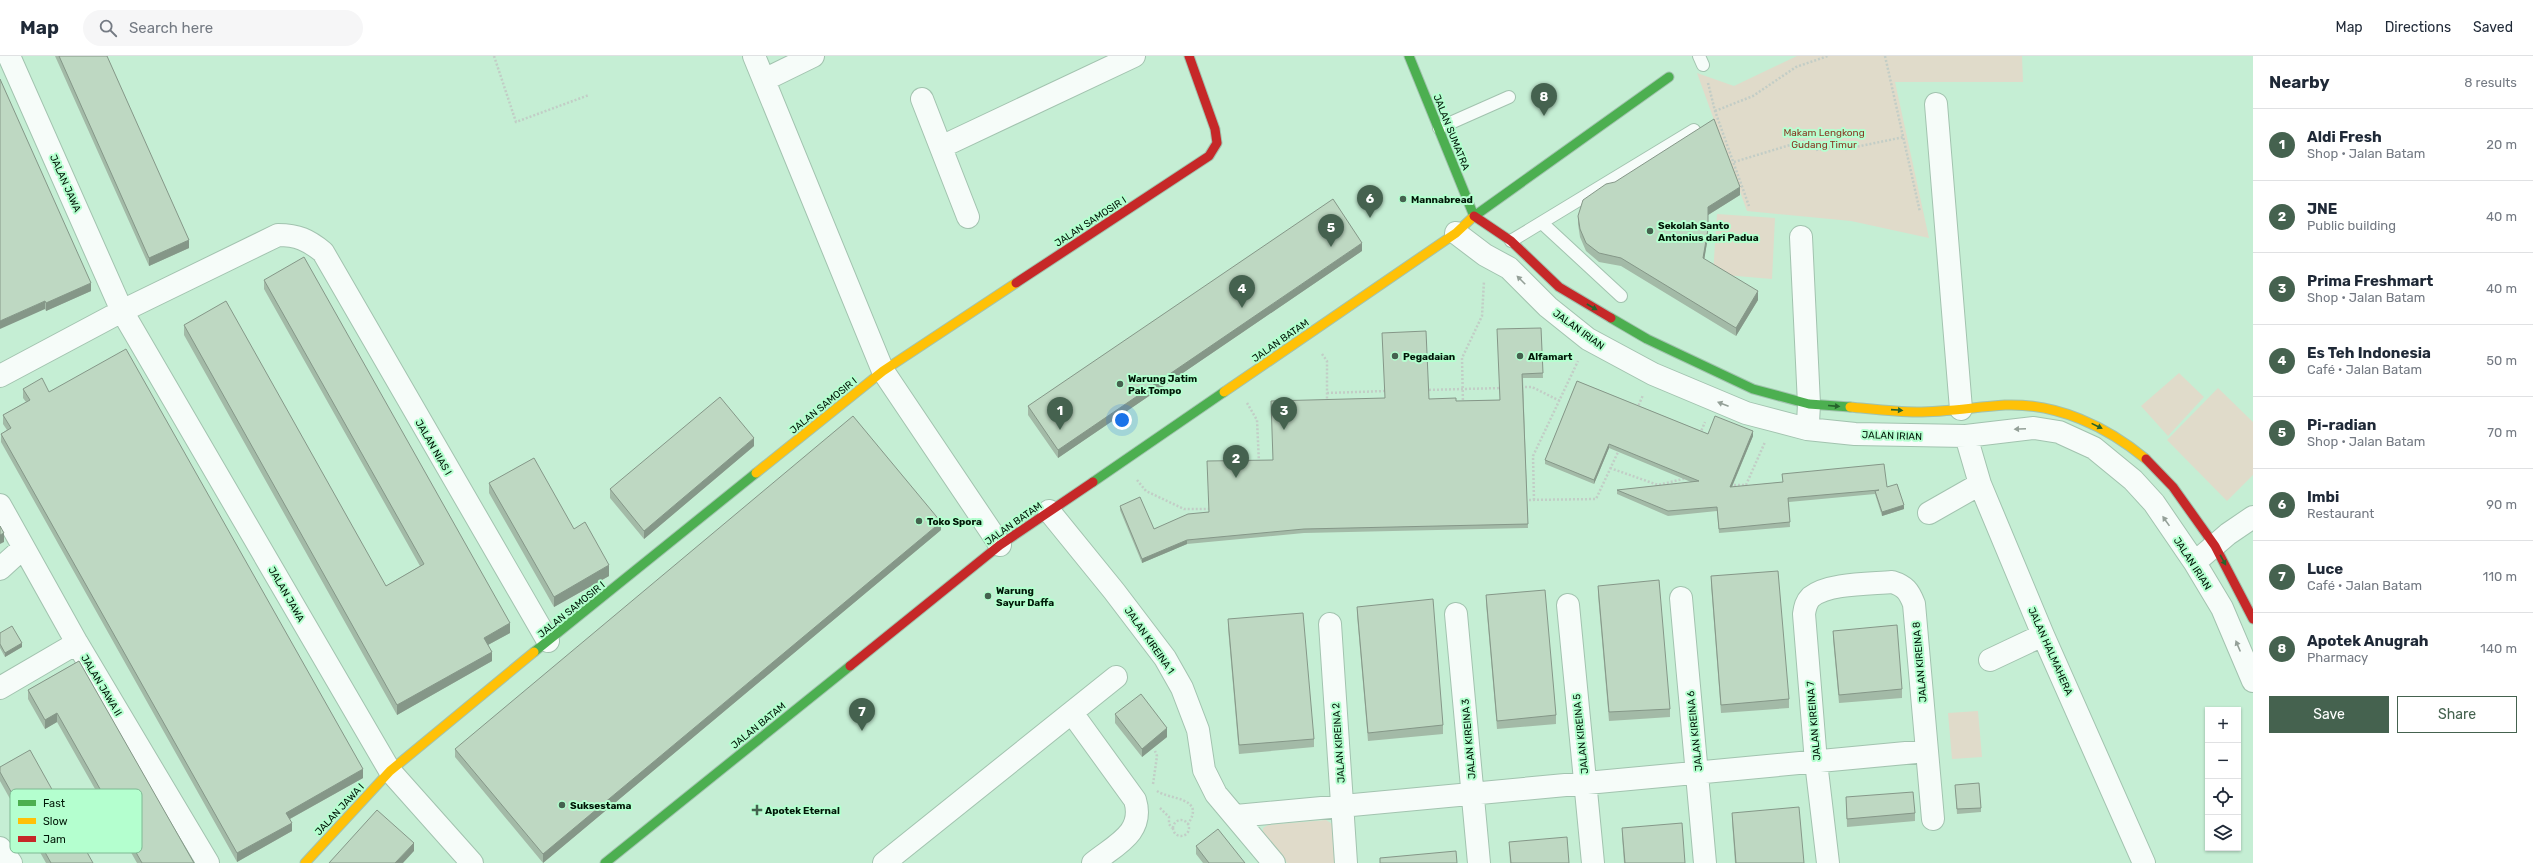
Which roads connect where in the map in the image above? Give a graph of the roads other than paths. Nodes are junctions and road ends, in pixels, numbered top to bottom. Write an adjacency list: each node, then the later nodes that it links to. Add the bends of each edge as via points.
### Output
1 (9, 56): 22 (street, JALAN JAWA)
2 (754, 56): 8 (street)
3 (813, 56): 8 (street)
4 (1134, 56): 14 (street)
5 (1189, 56): 23 (street, JALAN SAMOSIR I, via 1216,129 1217,143 1209,156)
6 (1409, 56): 12 (street, JALAN SUMATRA)
7 (1669, 77): 15 (street, JALAN BATAM)
8 (764, 80): 23 (street)
9 (1509, 96): 12 (lane)
10 (922, 99): 14 (street)
11 (1936, 104): 27 (street)
12 (1439, 128): 15 (street, JALAN SUMATRA)
13 (1694, 130): 17 (lane)
14 (941, 147): 16 (street)
15 (1474, 216): 18 (street, JALAN BATAM); 20 (street, JALAN IRIAN)
16 (968, 217)
17 (1542, 223): 20 (lane); 21 (lane)
18 (1456, 233): 28 (street, JALAN IRIAN, one-way to 18, via 1653,374 1588,339 1548,307 1509,268 1485,255); 34 (street, JALAN BATAM)
19 (1800, 236): 26 (street)
20 (1510, 241): 25 (street, JALAN IRIAN, one-way to 25, via 1559,288 1647,339)
21 (1621, 296)
22 (122, 311): 24 (street); 49 (street, JALAN NIAS I, via 278,235 295,235 308,240 323,252); 58 (street, JALAN JAWA)
23 (883, 371): 37 (street); 49 (street, JALAN SAMOSIR I)
24 (0, 376)
25 (1753, 389): 26 (street, JALAN IRIAN); 28 (street)
26 (1809, 404): 27 (street, JALAN IRIAN, one-way to 27, via 1917,412); 30 (street)
27 (1961, 409): 29 (street, JALAN IRIAN, via 2006,405 2034,406)
28 (1746, 413): 30 (street, JALAN IRIAN, via 1774,422)
29 (2060, 422): 31 (street, JALAN IRIAN, one-way to 31, via 2034,428); 38 (street, JALAN IRIAN, one-way to 38, via 2103,429 2124,441 2146,459 2172,487); 40 (street, JALAN IRIAN, one-way to 29, via 2154,503 2133,480)
30 (1807, 428): 31 (street, JALAN IRIAN, via 1855,434)
31 (1966, 436): 32 (street, JALAN HALMAHERA)
32 (1980, 484): 35 (street); 48 (street, JALAN HALMAHERA)
33 (0, 504): 39 (street, JALAN JAWA II)
34 (1049, 511): 37 (street, JALAN BATAM); 63 (street, JALAN KIREINA 1, via 1164,658 1182,688 1198,730 1204,770 1216,794)
35 (1929, 513)
36 (2253, 517): 38 (street)
37 (1000, 545): 70 (street, JALAN BATAM)
38 (2215, 546): 40 (street); 46 (street, JALAN IRIAN, one-way to 46)
39 (23, 548): 41 (street); 50 (street, JALAN JAWA II)
40 (2195, 563): 53 (street, JALAN IRIAN, one-way to 40, via 2222,608)
41 (0, 569)
42 (1826, 589): 56 (street, JALAN KIREINA 8, via 1892,582 1902,585 1909,592 1914,604); 57 (street, JALAN KIREINA 7, via 1810,598 1804,614)
43 (1681, 598): 59 (street, JALAN KIREINA 6)
44 (1568, 606): 60 (street, JALAN KIREINA 5)
45 (1456, 614): 61 (street, JALAN KIREINA 3)
46 (2253, 619)
47 (1330, 624): 62 (street, JALAN KIREINA 2)
48 (2043, 634): 51 (street); 79 (street, JALAN HALMAHERA)
49 (548, 641): 58 (street, JALAN SAMOSIR I)
50 (77, 643): 54 (street); 67 (street, JALAN JAWA II)
51 (1990, 660)
52 (1116, 677): 55 (street)
53 (2253, 682)
54 (0, 688)
55 (1072, 713): 71 (street); 72 (street, via 1135,800 1138,808 1139,816 1134,830)
56 (1927, 751): 57 (street); 64 (street, JALAN KIREINA 8)
57 (1816, 762): 59 (street); 78 (street, JALAN KIREINA 7)
58 (390, 771): 68 (street, JALAN JAWA I); 69 (street, JALAN JAWA)
59 (1698, 772): 60 (street); 77 (street, JALAN KIREINA 6)
60 (1585, 782): 61 (street); 76 (street, JALAN KIREINA 5)
61 (1473, 794): 62 (street); 75 (street, JALAN KIREINA 3)
62 (1342, 805): 63 (street); 74 (street, JALAN KIREINA 2)
63 (1236, 816): 73 (street, JALAN KIREINA 1)
64 (1933, 819)
65 (0, 848): 66 (street)
66 (11, 863)
67 (208, 863)
68 (305, 863)
69 (472, 863)
70 (605, 863)
71 (884, 863)
72 (1093, 863)
73 (1274, 863)
74 (1346, 863)
75 (1479, 863)
76 (1593, 863)
77 (1705, 863)
78 (1828, 863)
79 (2144, 863)

